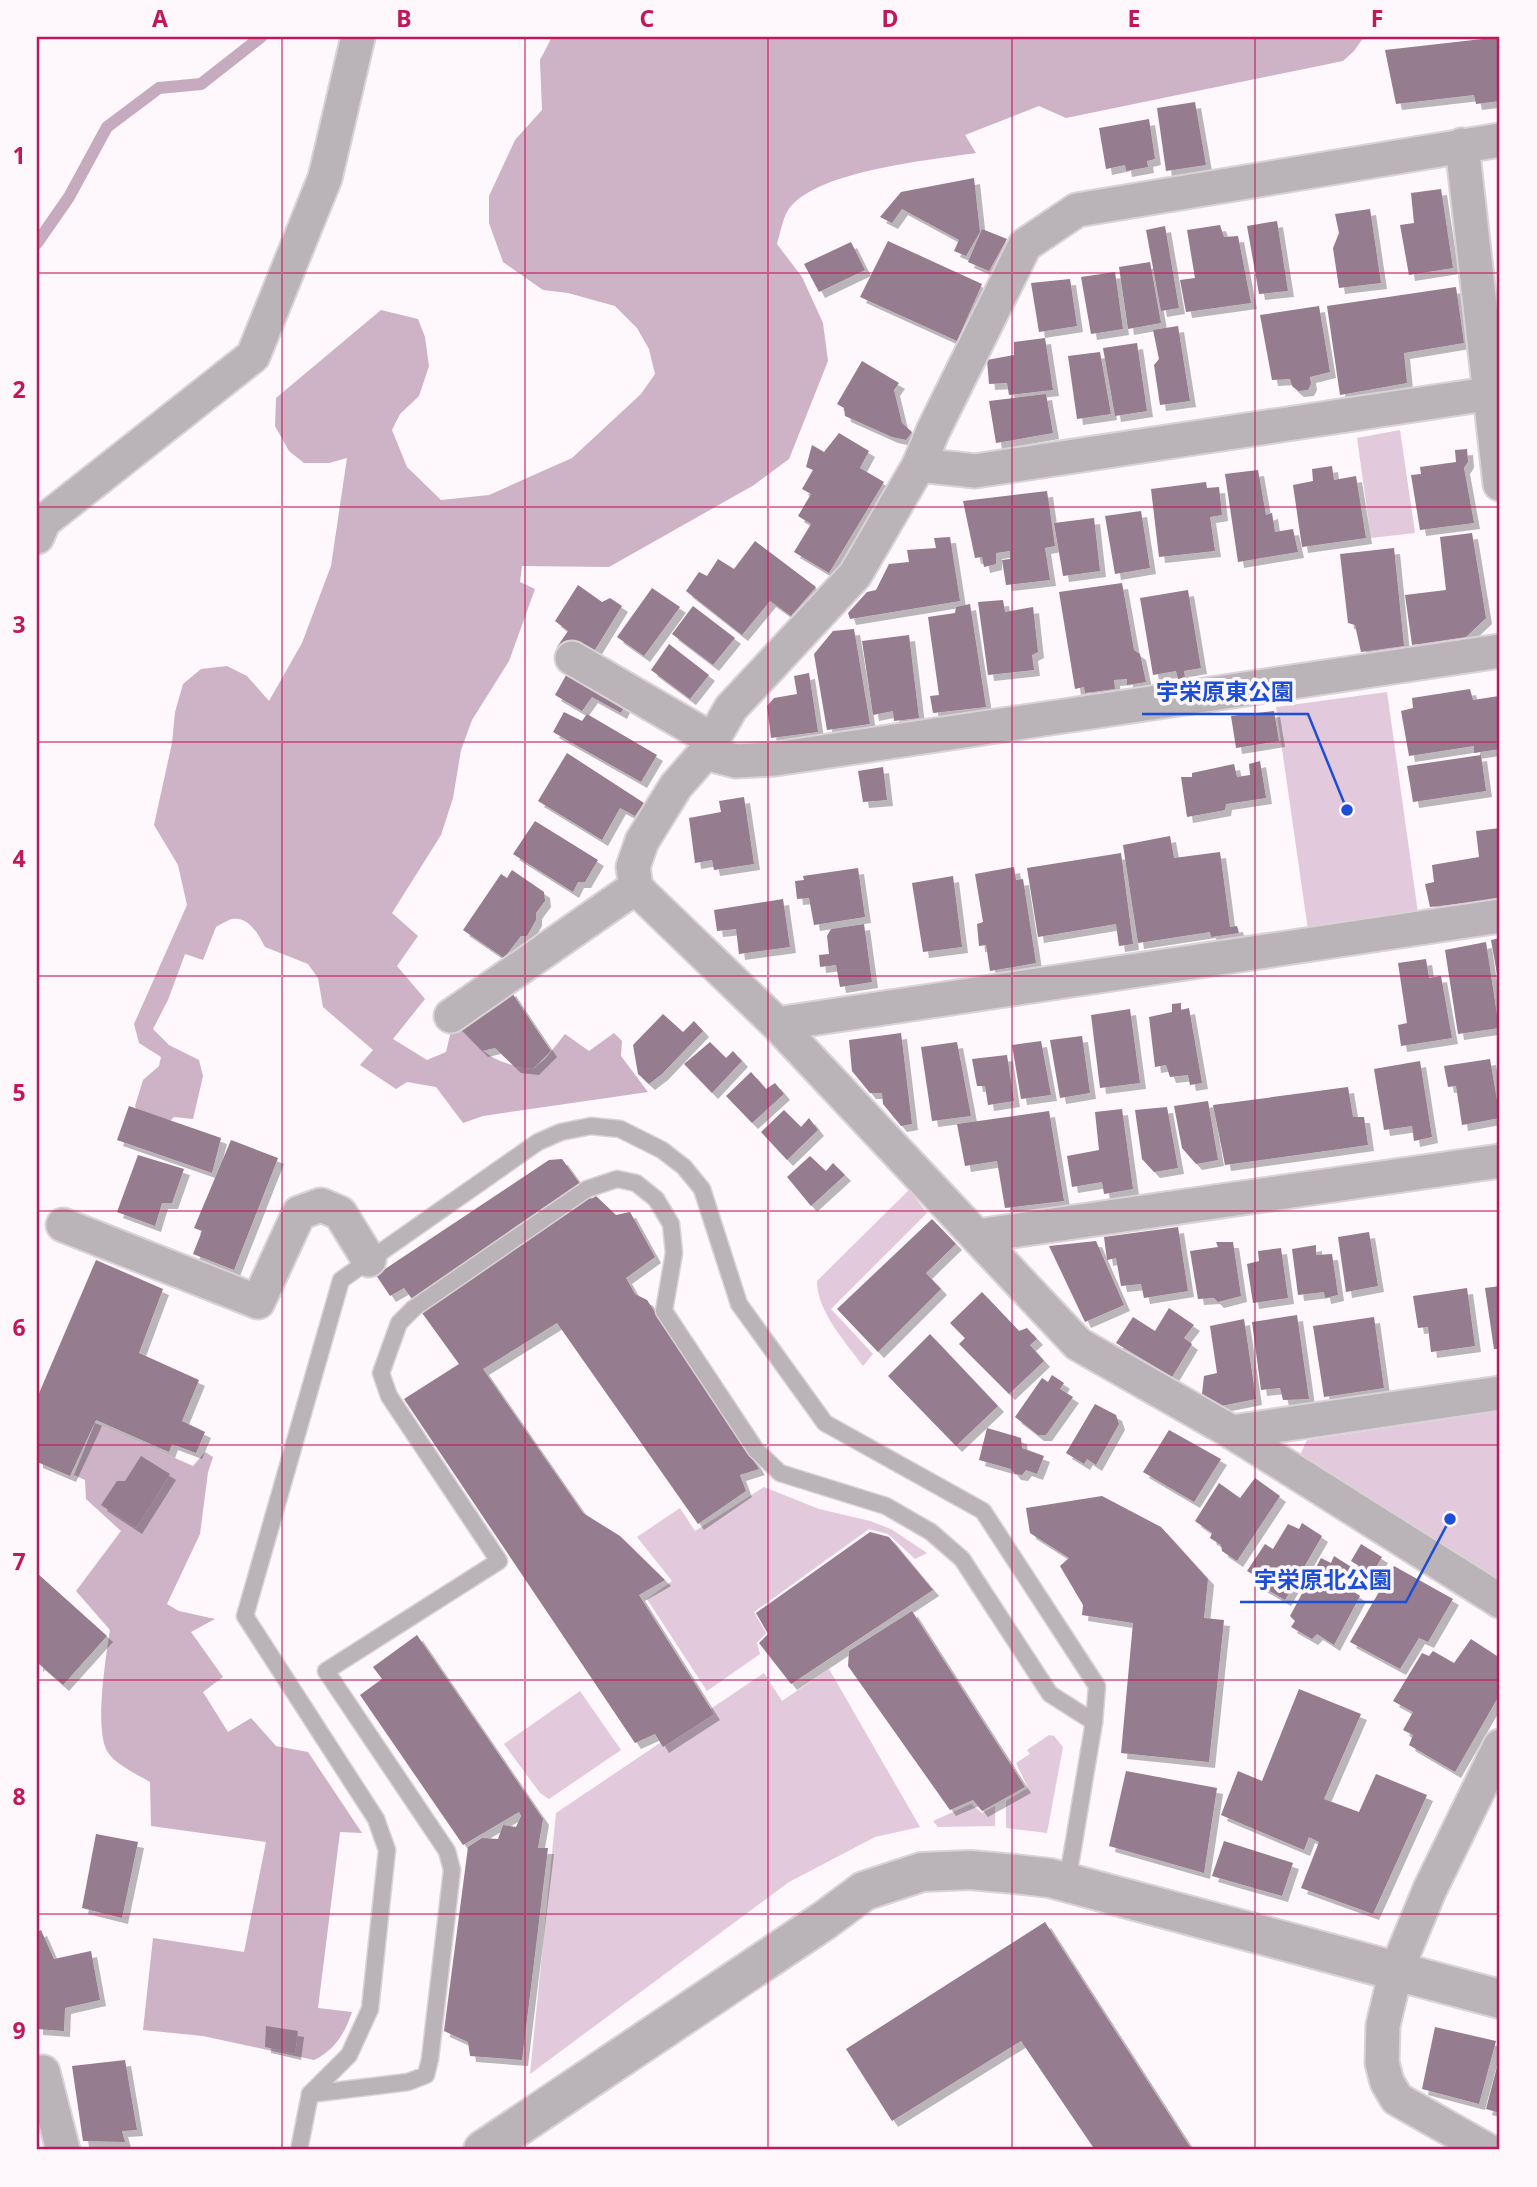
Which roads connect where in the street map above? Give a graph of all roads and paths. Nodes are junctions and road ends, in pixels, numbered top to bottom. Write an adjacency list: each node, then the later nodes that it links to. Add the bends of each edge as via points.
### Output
1 (358, 37): 7 (street, via 325,178 253,356 44,521)
2 (1500, 140): 3 (street)
3 (1462, 145): 4 (street); 5 (street, via 1077,210 1025,245)
4 (1495, 393): 5 (street, via 975,471); 6 (street)
5 (919, 464): 10 (street, via 855,575 731,708)
6 (1500, 484)
7 (37, 537)
8 (1500, 651): 10 (street, via 775,759 736,761)
9 (572, 658): 10 (street)
10 (709, 746): 11 (street, via 676,786 642,841 633,867)
11 (636, 887): 13 (street); 14 (street)
12 (1500, 916): 14 (street)
13 (451, 1016)
14 (777, 1024): 17 (street)
15 (1500, 1161): 17 (street)
16 (63, 1225): 18 (street, via 258,1302 299,1213 321,1205 340,1213)
17 (977, 1236): 20 (street, via 1078,1344)
18 (369, 1260): 22 (lane, via 538,1142 561,1132 591,1126 620,1129 662,1150 702,1189 739,1304 825,1423 983,1511 1097,1686); 28 (lane, via 341,1280 245,1616 376,1819 387,1850 370,2009 349,2055)
19 (1500, 1394): 20 (street)
20 (1233, 1432): 21 (street)
21 (1500, 1601)
22 (1094, 1722): 24 (lane); 28 (lane, via 1050,1694 962,1559 931,1532 886,1506 780,1474 756,1450 664,1311 674,1253 671,1224 656,1199 636,1183 617,1179 587,1189 414,1308 399,1323 381,1373 389,1396 499,1561 326,1671 447,1851 452,1870 426,2075 408,2082)
23 (1500, 1746): 25 (street, via 1430,1889)
24 (1067, 1884): 25 (street); 31 (street, via 1050,1878 970,1870 922,1872 864,1891)
25 (1396, 1971): 26 (street); 32 (street, via 1383,2025 1382,2063 1387,2082 1397,2099)
26 (1500, 1999)
27 (43, 2072): 29 (street)
28 (310, 2094): 30 (lane)
29 (63, 2150)
30 (299, 2150)
31 (483, 2150)
32 (1487, 2150)

